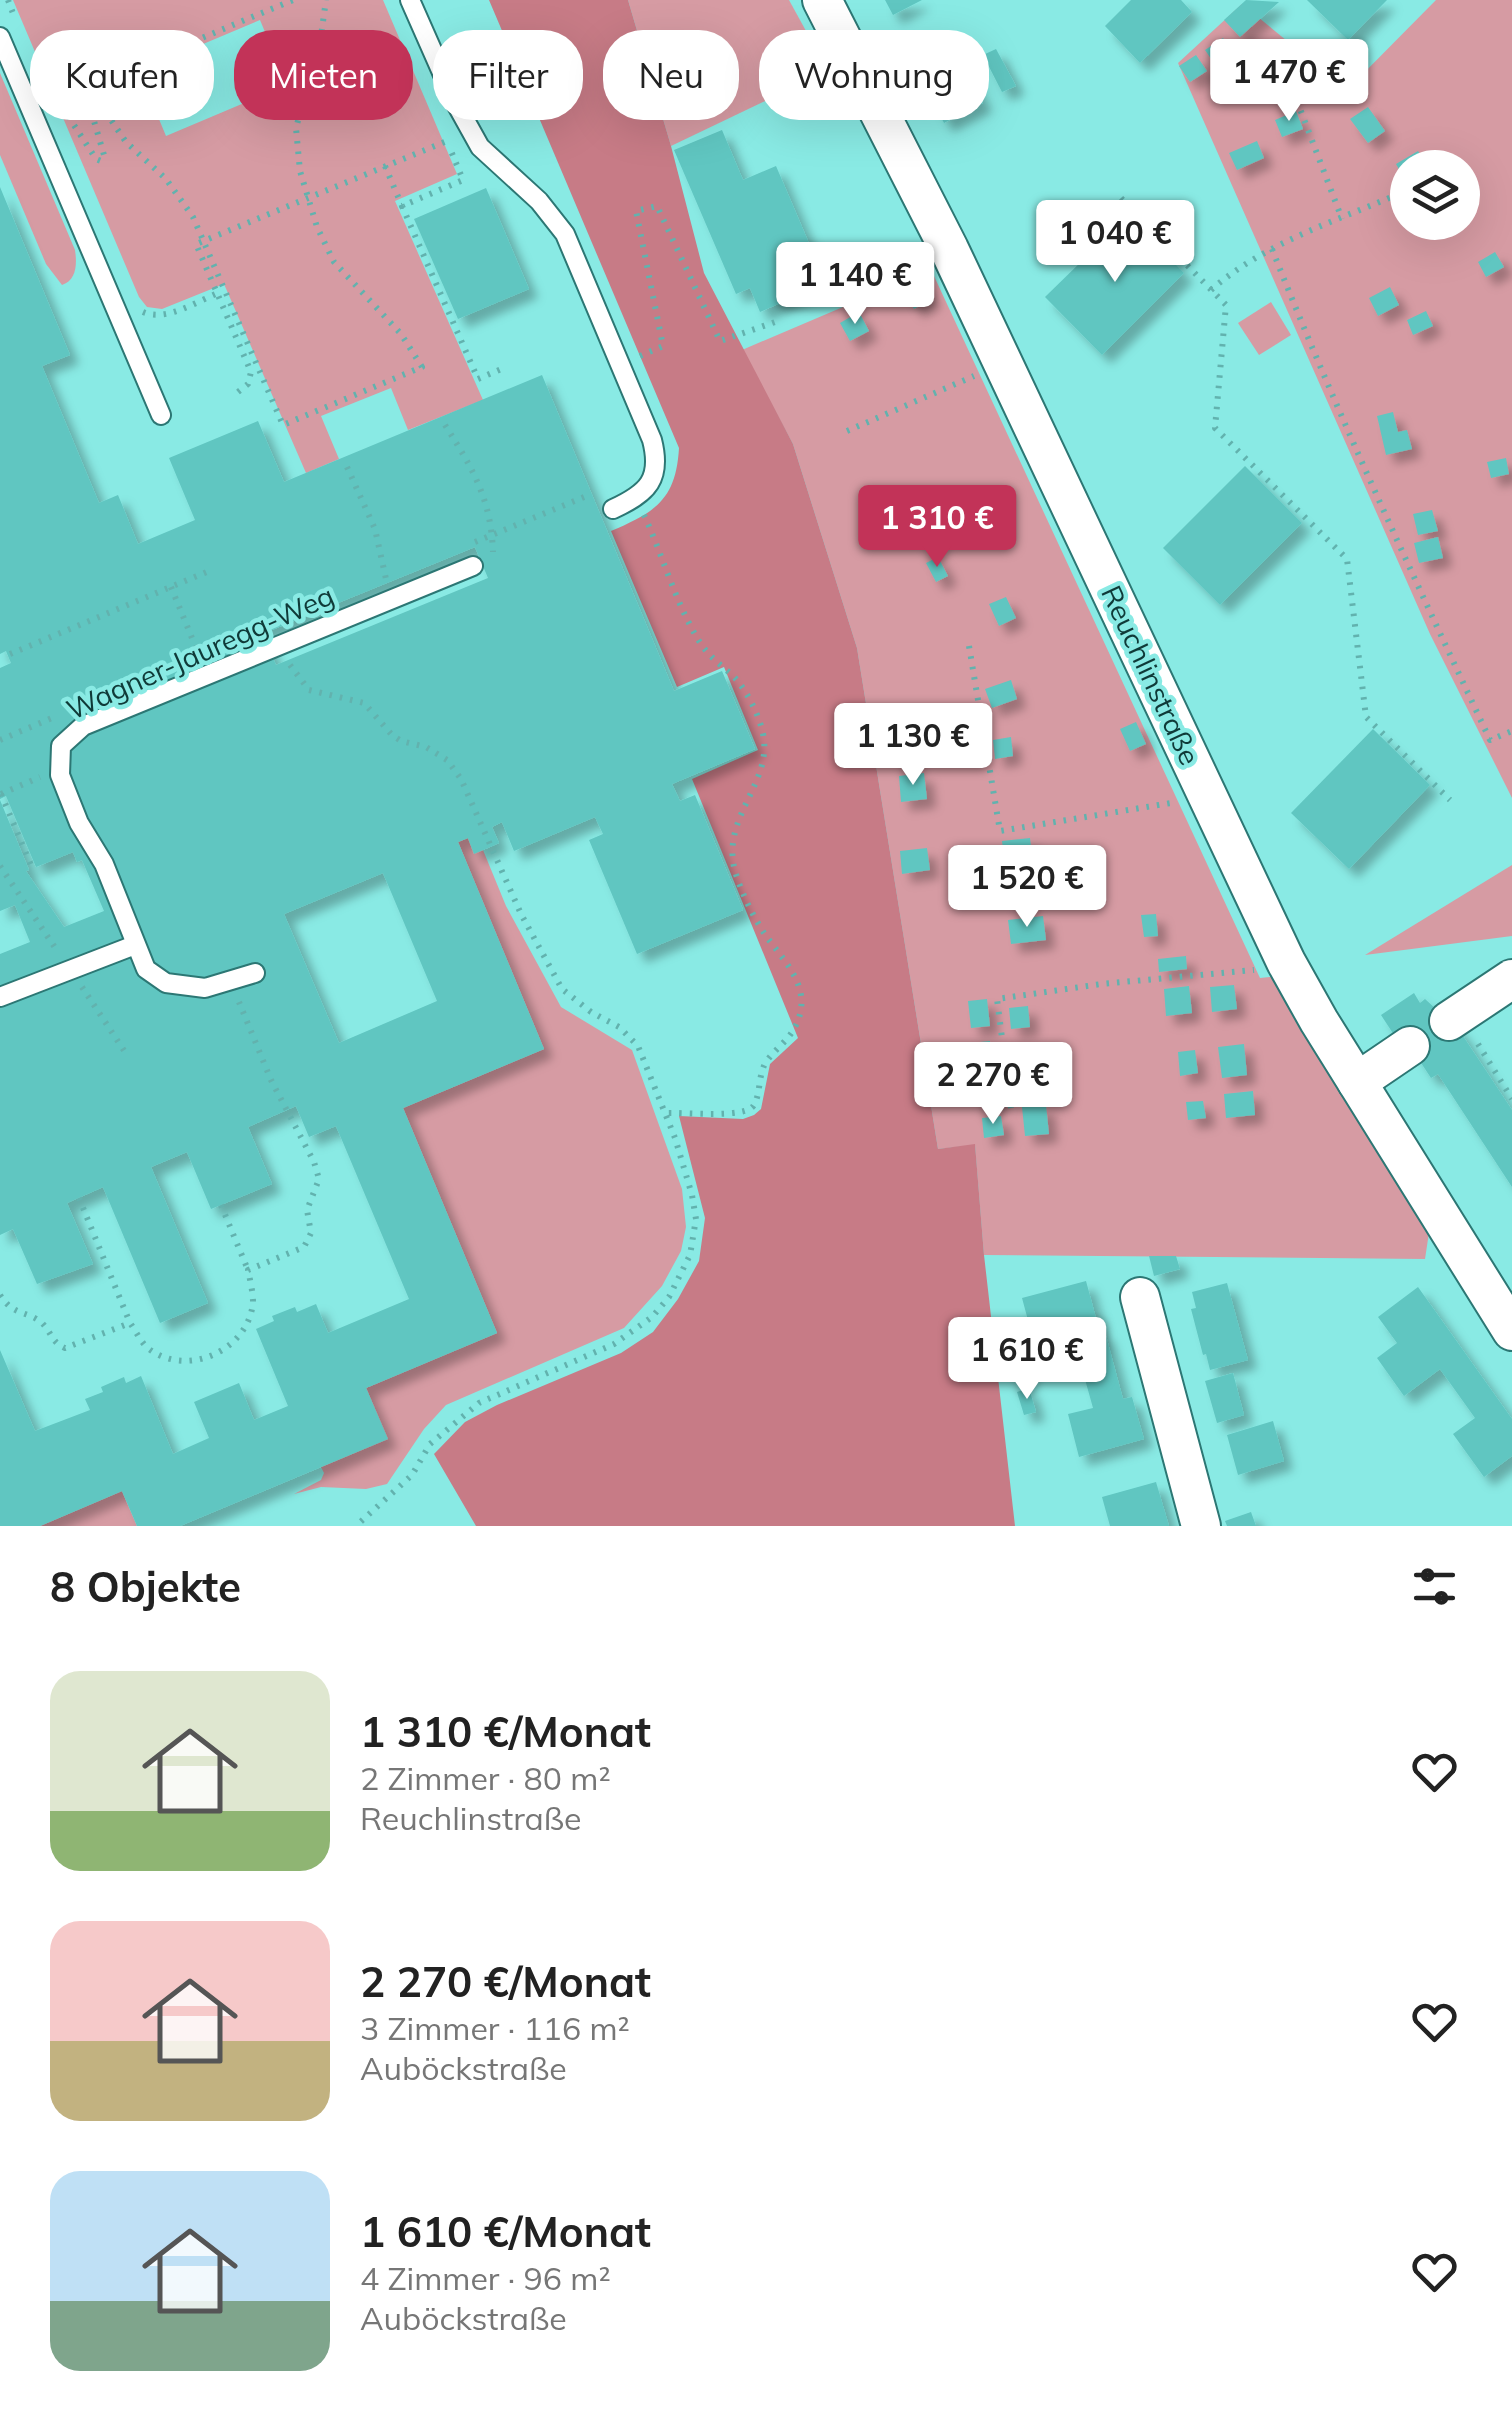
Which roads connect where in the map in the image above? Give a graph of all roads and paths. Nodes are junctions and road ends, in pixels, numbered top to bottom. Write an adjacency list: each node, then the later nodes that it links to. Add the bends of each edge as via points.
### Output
1 (292, 0): 5 (path)
2 (326, 0): 13 (path, via 296,128)
3 (410, 0): 33 (lane, via 480,147 566,234 652,440 656,468)
4 (822, 0): 25 (street, Reuchlinstraße)
5 (214, 33)
6 (0, 36): 28 (lane)
7 (86, 87): 7 (path, via 61,98 100,160 104,155)
8 (1297, 101): 17 (path)
9 (110, 120): 18 (path, via 180,196)
10 (439, 123): 11 (path)
11 (447, 141): 12 (path); 16 (path, via 463,180)
12 (385, 166): 13 (path); 16 (path)
13 (307, 198): 18 (path); 18 (path, via 334,262 401,334 422,368 283,425)
14 (1121, 198): 20 (path)
15 (1390, 198): 17 (path)
16 (402, 206): 26 (path, via 478,380)
17 (1342, 219): 19 (path)
18 (204, 240): 21 (path, via 196,244)
19 (1272, 250): 20 (path); 45 (path, via 1490,740)
20 (1211, 290): 49 (path, via 1226,305 1215,428 1347,559 1366,717)
21 (218, 292): 22 (path, via 158,316); 27 (path, via 251,372)
22 (138, 308)
23 (780, 320): 24 (path, via 720,342 657,206 636,212)
24 (662, 346)
25 (1004, 364): 30 (path); 47 (street, Reuchlinstraße)
26 (506, 367)
27 (238, 392)
28 (161, 416)
29 (445, 425): 35 (path, via 482,491)
30 (847, 430)
31 (347, 467): 39 (path, via 375,529)
32 (584, 497): 35 (path)
33 (636, 497): 34 (lane); 63 (path, via 699,641 744,690 764,738 730,846 746,898 794,973 801,1001 796,1025 763,1066 749,1112)
34 (613, 509)
35 (492, 534): 36 (path)
36 (493, 565)
37 (472, 566): 41 (lane, Wagner-Jauregg-Weg)
38 (209, 571): 40 (path)
39 (386, 578)
40 (171, 587): 43 (path); 44 (path)
41 (281, 645): 46 (lane, Wagner-Jauregg-Weg, via 83,726 61,746); 63 (path, via 308,690 364,703 392,735 447,760 552,974 577,1002 633,1040)
42 (970, 646): 47 (path, via 1000,830 1169,806)
43 (10, 654)
44 (200, 656)
45 (1512, 731)
46 (58, 769): 48 (path); 51 (lane)
47 (1205, 789): 52 (street, Reuchlinstraße)
48 (0, 794): 50 (path)
49 (1450, 800)
50 (34, 870)
51 (135, 945): 55 (lane, via 146,969 166,983 204,988); 56 (lane)
52 (1286, 962): 60 (street, Reuchlinstraße); 62 (path, via 997,999)
53 (255, 973): 55 (lane)
54 (1512, 978): 57 (street)
55 (230, 982): 66 (path, via 319,1180 307,1210 304,1248)
56 (0, 997)
57 (1449, 1021)
58 (1488, 1037): 61 (path, via 1477,1045)
59 (1410, 1046): 60 (street)
60 (1357, 1082): 70 (street, Reuchlinstraße)
61 (1512, 1100)
62 (1011, 1108)
63 (666, 1113): 71 (path, via 696,1219 690,1255 669,1297 614,1344 460,1416 430,1444 400,1489)
64 (79, 1198): 69 (path)
65 (221, 1205): 66 (path)
66 (248, 1270): 69 (path, via 253,1303 247,1323 210,1357 169,1358 148,1348)
67 (0, 1295): 69 (path, via 65,1348)
68 (1140, 1297): 72 (street)
69 (130, 1323)
70 (1512, 1332)
71 (356, 1526)
72 (1200, 1526)

